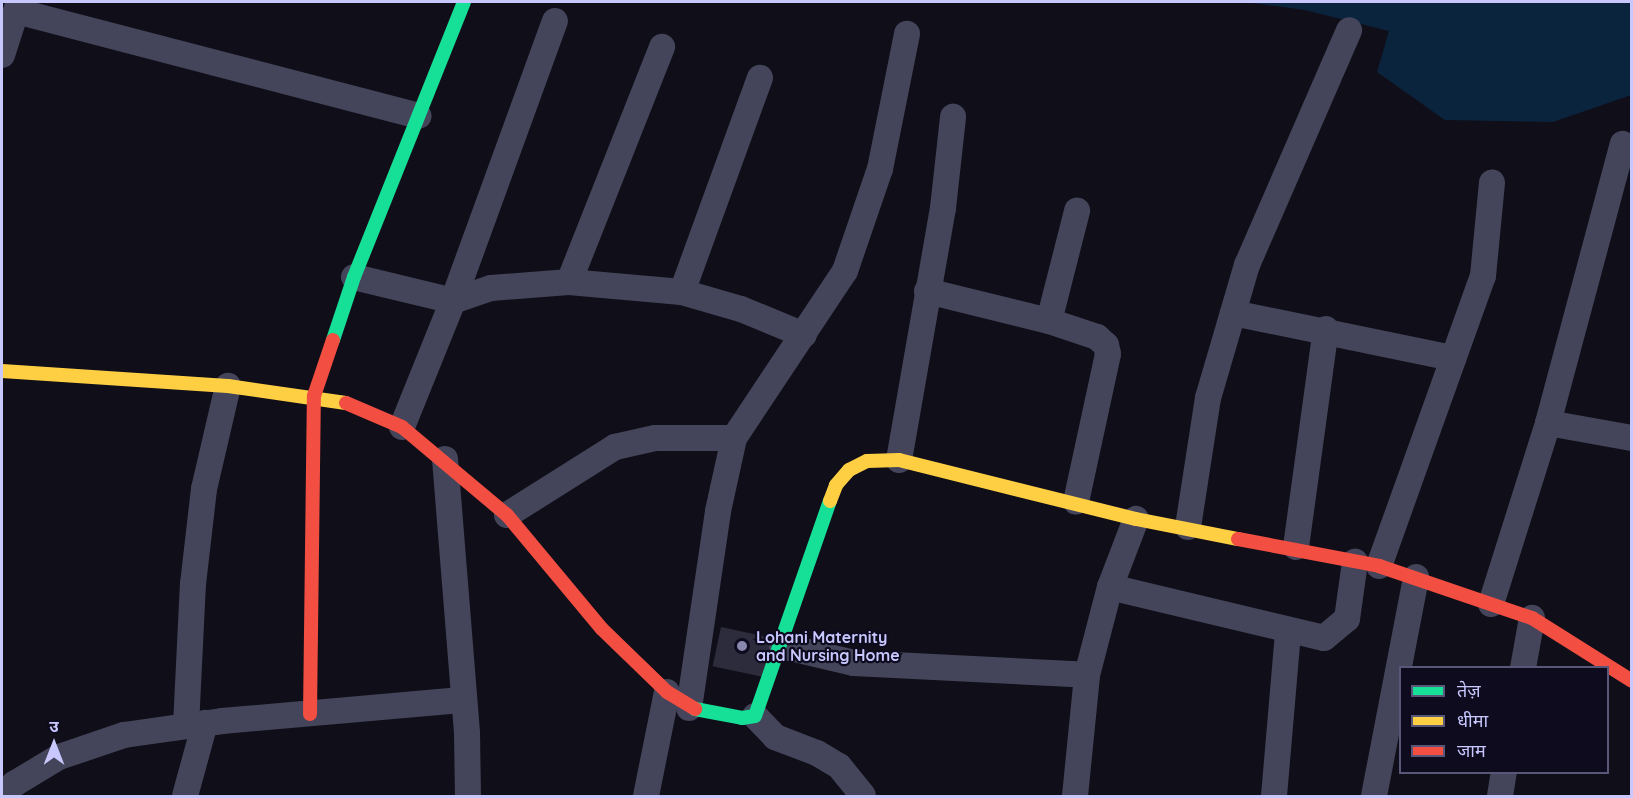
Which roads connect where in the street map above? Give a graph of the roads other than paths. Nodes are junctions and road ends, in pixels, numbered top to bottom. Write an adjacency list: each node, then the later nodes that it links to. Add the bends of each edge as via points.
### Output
1 (464, 2): 9 (street)
2 (17, 6): 7 (street); 9 (street)
3 (555, 21): 18 (street)
4 (1349, 30): 19 (street, via 1247,266)
5 (907, 34): 22 (street, via 880,169 845,271)
6 (662, 47): 15 (street)
7 (2, 55)
8 (760, 78): 17 (street)
9 (418, 116): 14 (street)
10 (953, 117): 16 (street, via 943,208)
11 (1623, 144): 27 (street)
12 (1492, 182): 23 (street, via 1483,276)
13 (1077, 211): 20 (street)
14 (354, 276): 18 (street); 26 (street)
15 (569, 282): 17 (street); 18 (street, via 491,288)
16 (927, 291): 20 (street); 32 (street)
17 (682, 292): 22 (street, via 741,309)
18 (453, 301): 28 (street)
19 (1233, 313): 21 (street); 36 (street, via 1209,398)
20 (1049, 321): 33 (street, via 1097,337 1106,345 1108,354)
21 (1326, 329): 23 (street); 37 (street)
22 (804, 335): 29 (street)
23 (1453, 358): 38 (street)
24 (2, 371): 25 (street)
25 (228, 386): 26 (street); 55 (street, via 204,489 193,584)
26 (314, 396): 28 (street, via 357,405); 53 (street)
27 (1548, 423): 30 (street); 41 (street)
28 (402, 427): 31 (street)
29 (734, 438): 34 (street, via 655,438 615,447); 52 (street, via 718,511)
30 (1632, 438)
31 (445, 459): 34 (street); 51 (street)
32 (899, 460): 33 (street); 44 (street, via 867,461 849,470 836,485)
33 (1076, 502): 35 (street)
34 (507, 515): 50 (street, via 602,629)
35 (1136, 519): 36 (street); 40 (street)
36 (1188, 527): 37 (street)
37 (1296, 547): 38 (street)
38 (1367, 564): 39 (street); 43 (street, via 1347,619 1338,630 1324,638)
39 (1416, 577): 41 (street); 64 (street)
40 (1110, 587): 43 (street); 48 (street)
41 (1491, 604): 42 (street)
42 (1532, 618): 45 (street); 46 (street)
43 (1288, 632): 63 (street)
44 (782, 646): 48 (street, via 854,663); 54 (street)
45 (1523, 666)
46 (1608, 666)
47 (1609, 667): 49 (street)
48 (1087, 675): 62 (street)
49 (1632, 681)
50 (667, 692): 52 (street); 60 (street)
51 (464, 700): 53 (street); 59 (street)
52 (689, 708): 54 (street, via 742,718)
53 (310, 714): 55 (street)
54 (754, 716): 61 (street, via 775,737 818,753 839,766)
55 (195, 724): 57 (street, via 124,735 59,757 14,784); 58 (street)
56 (1504, 774): 65 (street)
57 (4, 796)
58 (185, 796)
59 (468, 796)
60 (646, 796)
61 (863, 796)
62 (1075, 796)
63 (1274, 796)
64 (1374, 796)
65 (1500, 796)

